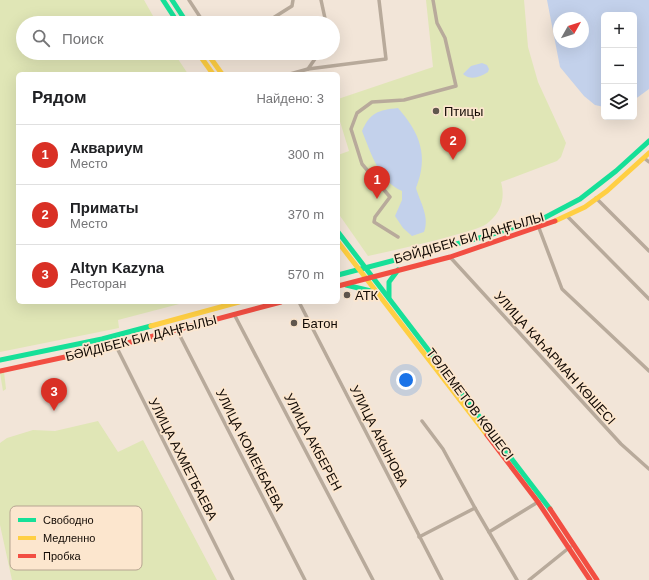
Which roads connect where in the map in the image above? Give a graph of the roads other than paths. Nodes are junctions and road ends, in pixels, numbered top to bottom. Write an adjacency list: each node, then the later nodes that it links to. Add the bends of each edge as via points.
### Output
1 (163, 0): 8 (main road)
2 (172, 0): 9 (main road)
3 (189, 0): 10 (street)
4 (293, 0): 11 (street, via 292,6)
5 (321, 0): 12 (street)
6 (379, 0): 16 (street, via 386,59)
7 (433, 0): 28 (street, via 437,23 445,38 456,86 404,100 372,102 357,113 351,129 362,164 390,197 374,222)
8 (173, 16)
9 (182, 16)
10 (199, 16)
11 (276, 16)
12 (324, 16)
13 (203, 60): 17 (main road)
14 (212, 60): 18 (main road)
15 (315, 60): 16 (street)
16 (308, 69): 19 (street)
17 (212, 72)
18 (221, 72)
19 (297, 72)
20 (649, 141): 32 (main road, БӘЙДІБЕК БИ ДАҢҒЫЛЫ, via 580,199 544,218)
21 (649, 153): 22 (main road, БӘЙДІБЕК БИ ДАҢҒЫЛЫ)
22 (644, 158): 23 (street); 24 (main road, БӘЙДІБЕК БИ ДАҢҒЫЛЫ)
23 (649, 162)
24 (596, 198): 25 (main road, БӘЙДІБЕК БИ ДАҢҒЫЛЫ); 30 (street)
25 (567, 216): 26 (main road, БӘЙДІБЕК БИ ДАҢҒЫЛЫ); 41 (street)
26 (539, 228): 31 (main road, БӘЙДІБЕК БИ ДАҢҒЫЛЫ); 50 (street, via 562,289)
27 (340, 235): 32 (main road, ТӨЛЕМЕТОВ КӨШЕСІ)
28 (398, 238)
29 (340, 245): 33 (main road, ТӨЛЕМЕТОВ КӨШЕСІ)
30 (649, 251)
31 (450, 257): 34 (main road, БӘЙДІБЕК БИ ДАҢҒЫЛЫ); 52 (street, УЛИЦА КАҺАРМАН КӨШЕСІ, via 621,444)
32 (366, 268): 33 (main road, БӘЙДІБЕК БИ ДАҢҒЫЛЫ); 36 (main road, ТӨЛЕМЕТОВ КӨШЕСІ)
33 (359, 269): 35 (main road, БӘЙДІБЕК БИ ДАҢҒЫЛЫ); 37 (main road, ТӨЛЕМЕТОВ КӨШЕСІ)
34 (399, 270): 36 (main road, БӘЙДІБЕК БИ ДАҢҒЫЛЫ); 40 (main road, via 389,282)
35 (340, 274)
36 (373, 277): 37 (main road, БӘЙДІБЕК БИ ДАҢҒЫЛЫ); 40 (main road, ТӨЛЕМЕТОВ КӨШЕСІ)
37 (366, 279): 38 (main road, БӘЙДІБЕК БИ ДАҢҒЫЛЫ); 39 (main road, ТӨЛЕМЕТОВ КӨШЕСІ)
38 (341, 286): 39 (main road)
39 (376, 292): 53 (main road, ТӨЛЕМЕТОВ КӨШЕСІ)
40 (389, 298): 65 (main road, ТӨЛЕМЕТОВ КӨШЕСІ, via 541,496)
41 (649, 299)
42 (232, 304): 48 (main road, БӘЙДІБЕК БИ ДАҢҒЫЛЫ, via 102,339)
43 (261, 304): 45 (main road, БӘЙДІБЕК БИ ДАҢҒЫЛЫ)
44 (300, 304): 56 (street, УЛИЦА АКЫНОВА)
45 (234, 314): 46 (main road, БӘЙДІБЕК БИ ДАҢҒЫЛЫ); 60 (street, УЛИЦА АКБЕРЕН)
46 (177, 330): 47 (main road, БӘЙДІБЕК БИ ДАҢҒЫЛЫ); 59 (street, УЛИЦА КОМЕКБАЕВА)
47 (116, 346): 49 (main road, БӘЙДІБЕК БИ ДАҢҒЫЛЫ); 58 (street, УЛИЦА АХМЕТБАЕВА)
48 (0, 360)
49 (0, 371)
50 (649, 371)
51 (422, 421): 54 (street, via 443,449)
52 (649, 469)
53 (538, 502): 55 (street); 57 (main road, ТӨЛЕМЕТОВ КӨШЕСІ)
54 (474, 508): 55 (street); 56 (street)
55 (489, 532): 62 (street)
56 (419, 536): 61 (street, УЛИЦА АКЫНОВА)
57 (570, 547): 63 (street); 64 (main road, ТӨЛЕМЕТОВ КӨШЕСІ)
58 (233, 580)
59 (305, 580)
60 (373, 580)
61 (442, 580)
62 (517, 580)
63 (529, 580)
64 (590, 580)
65 (597, 580)

